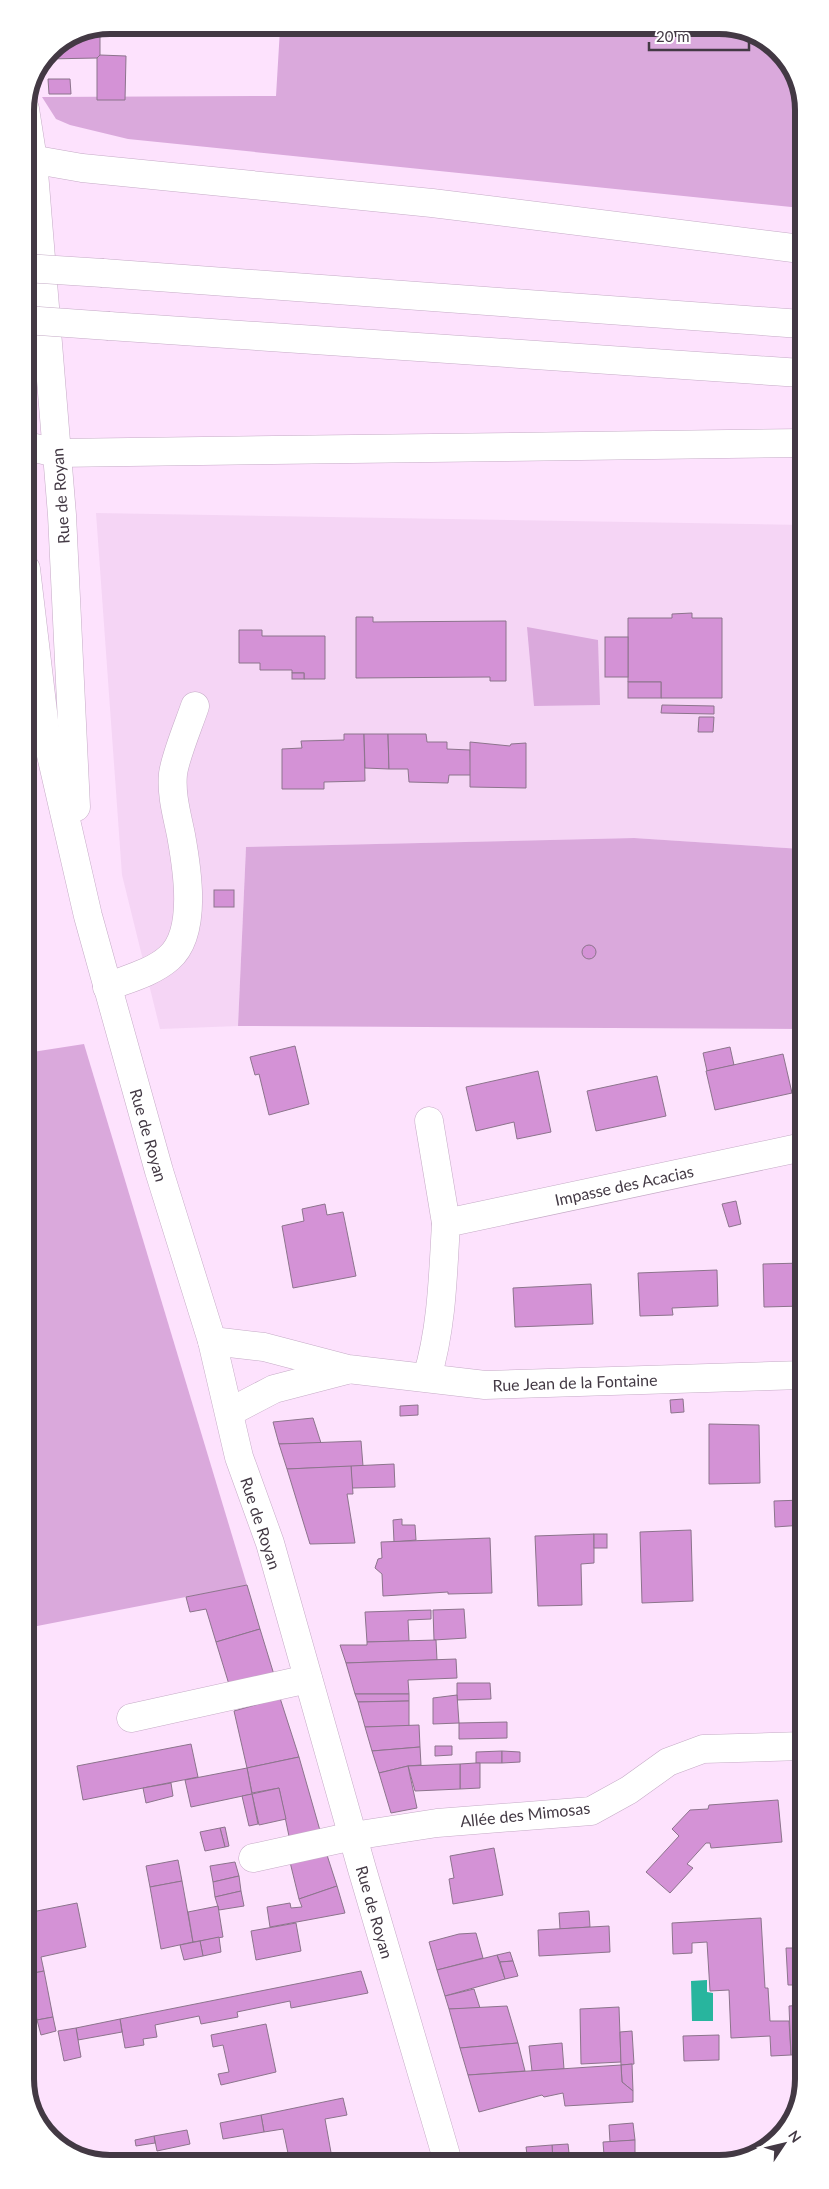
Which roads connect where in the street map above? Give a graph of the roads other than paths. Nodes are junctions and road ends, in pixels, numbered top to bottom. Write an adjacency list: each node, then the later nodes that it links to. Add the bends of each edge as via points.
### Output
1 (34, 160): 3 (main road, via 82,168 432,203)
2 (34, 212): 10 (main road, Rue de Royan)
3 (795, 249)
4 (34, 269): 6 (main road, bridge)
5 (34, 321): 7 (main road, bridge)
6 (795, 324)
7 (795, 373)
8 (795, 443): 10 (main road)
9 (34, 448): 10 (main road)
10 (57, 453): 13 (main road, Rue de Royan)
11 (34, 636): 13 (main road, Rue de Royan, via 45,729)
12 (195, 706): 14 (main road, via 173,774 187,889 187,924 179,945 169,958 151,970)
13 (79, 883): 14 (main road, Rue de Royan)
14 (107, 987): 18 (main road, Rue de Royan)
15 (429, 1120): 17 (main road)
16 (795, 1149): 17 (main road, Impasse des Acacias)
17 (446, 1223): 21 (main road, via 441,1292 433,1357)
18 (212, 1341): 19 (main road, Rue Jean de la Fontaine, via 264,1347); 22 (main road, Rue de Royan)
19 (348, 1369): 21 (main road, Rue Jean de la Fontaine); 22 (main road, Rue Jean de la Fontaine, via 274,1389)
20 (795, 1375): 21 (main road, Rue Jean de la Fontaine, via 484,1385)
21 (427, 1378)
22 (230, 1412): 23 (main road, Rue de Royan, via 239,1457 270,1543)
23 (308, 1679): 24 (main road); 26 (main road, Rue de Royan)
24 (130, 1718)
25 (795, 1746): 26 (main road, Allée des Mimosas, via 703,1749 668,1762 629,1790 591,1811 437,1823)
26 (353, 1836): 27 (main road, Allée des Mimosas); 28 (main road, Rue de Royan)
27 (253, 1858)
28 (446, 2155)

